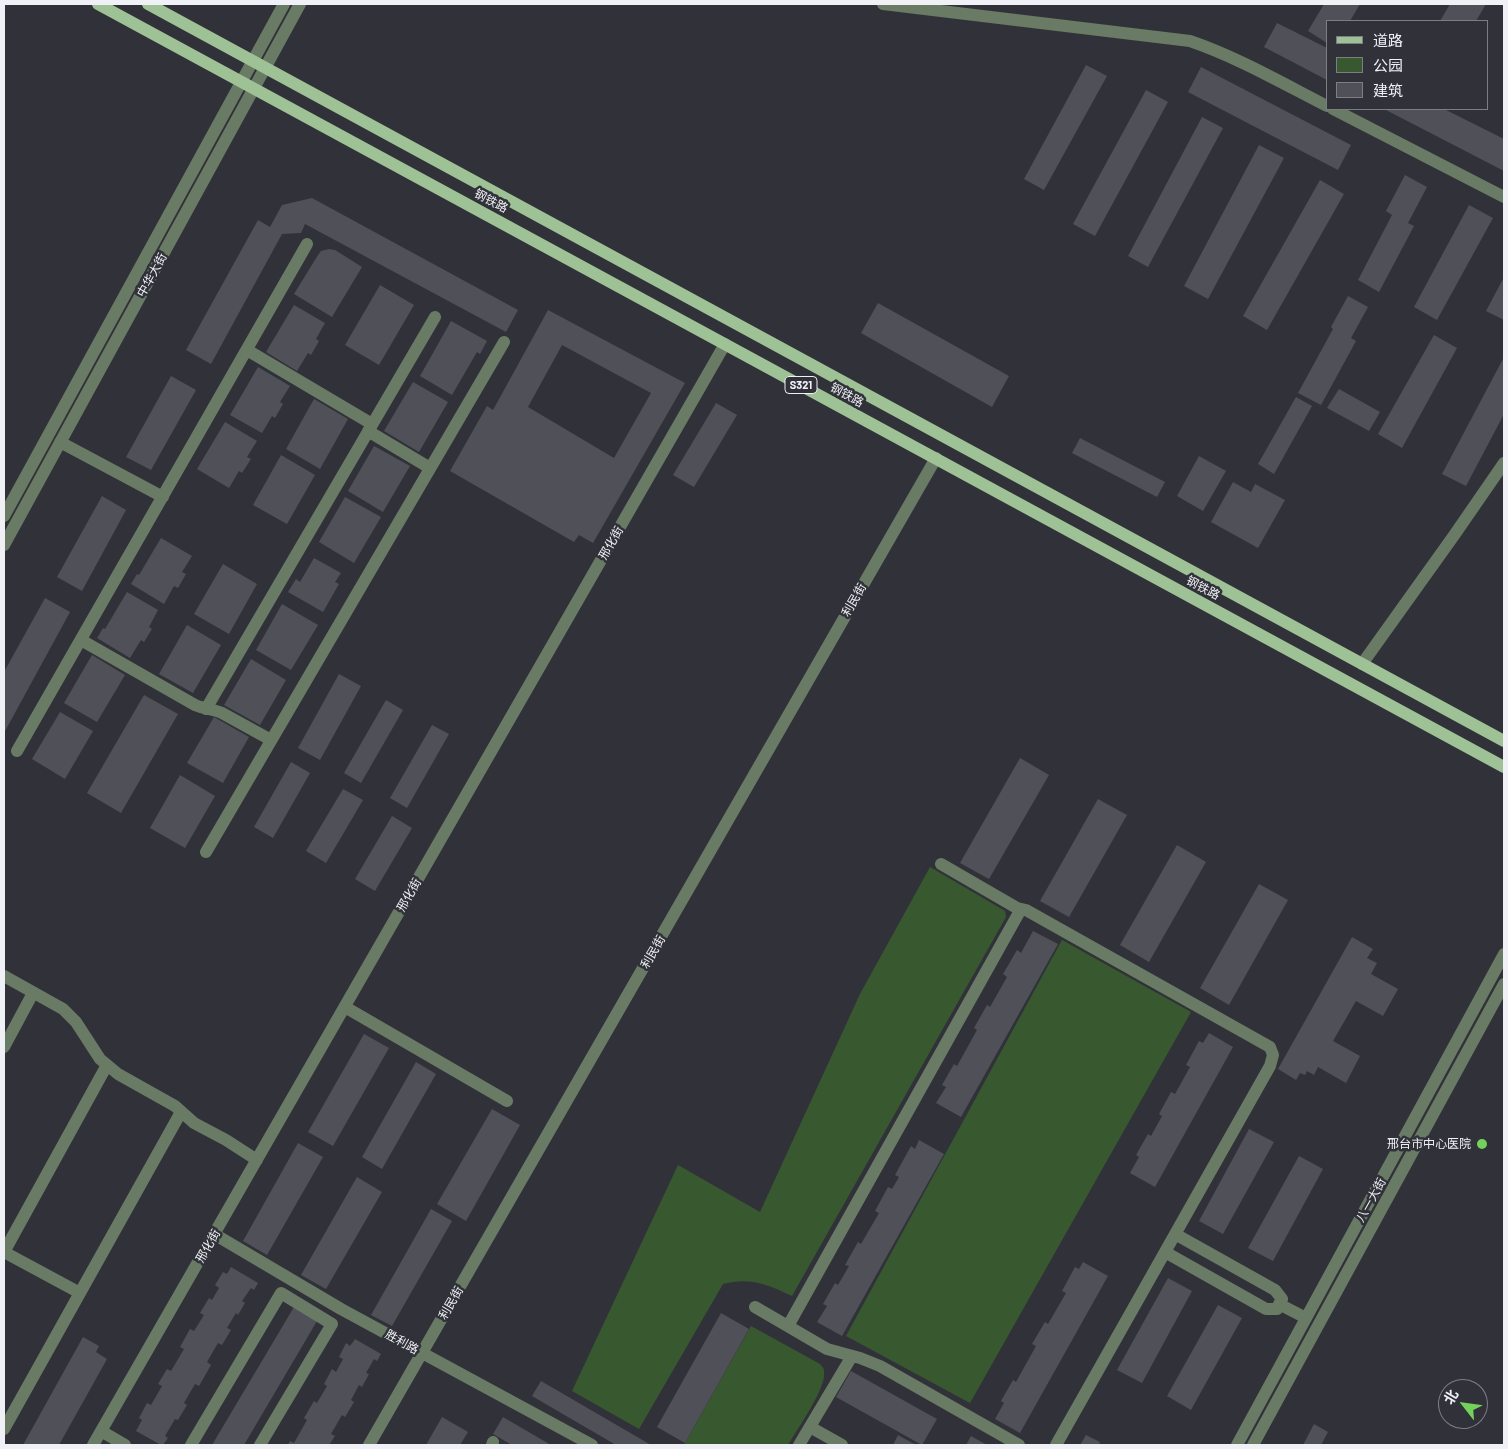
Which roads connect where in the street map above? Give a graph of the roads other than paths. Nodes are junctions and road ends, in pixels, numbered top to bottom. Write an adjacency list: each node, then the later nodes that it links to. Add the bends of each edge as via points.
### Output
1 (98, 4): 8 (main road, 钢铁路 / S321)
2 (148, 4): 6 (main road, 钢铁路 / S321)
3 (284, 4): 6 (street, 中华大街)
4 (300, 4): 7 (street, 中华大街)
5 (883, 4): 10 (street, via 1190,41 1236,60)
6 (253, 61): 7 (main road, 钢铁路 / S321); 8 (street, 中华大街)
7 (265, 68): 9 (street, 中华大街); 27 (main road, 钢铁路 / S321)
8 (241, 82): 9 (main road, 钢铁路 / S321); 24 (street, 中华大街)
9 (254, 88): 16 (main road, 钢铁路 / S321); 19 (street, 中华大街)
10 (1326, 105)
11 (1335, 110): 12 (street)
12 (1504, 197)
13 (307, 244): 17 (street)
14 (435, 317): 18 (street)
15 (504, 342): 22 (street)
16 (725, 344): 20 (main road, 钢铁路 / S321); 40 (street, 邢化街)
17 (247, 350): 18 (street); 23 (street)
18 (370, 428): 22 (street); 28 (street)
19 (60, 442): 23 (street); 25 (street, 中华大街)
20 (936, 458): 32 (main road, 钢铁路 / S321); 55 (street, 利民街)
21 (1504, 463): 27 (street)
22 (430, 468): 29 (street)
23 (162, 497): 26 (street)
24 (4, 516)
25 (4, 545)
26 (81, 640): 28 (street); 31 (street)
27 (1362, 664): 30 (main road, 钢铁路 / S321)
28 (206, 710): 29 (street, via 222,713)
29 (271, 740): 33 (street)
30 (1504, 741)
31 (17, 751)
32 (1504, 767)
33 (206, 852)
34 (941, 864): 35 (street)
35 (1021, 909): 47 (street, via 1270,1048 1273,1055 1270,1066); 54 (street)
36 (1504, 954): 53 (street, 八一大街)
37 (4, 976): 39 (street)
38 (1504, 984): 71 (street, 八一大街)
39 (34, 992): 41 (street); 42 (street, via 76,1022 100,1059)
40 (345, 1007): 43 (street); 45 (street, 邢化街)
41 (4, 1047)
42 (108, 1065): 44 (street); 48 (street)
43 (507, 1101)
44 (181, 1112): 45 (street); 50 (street)
45 (257, 1160): 46 (street, 邢化街)
46 (214, 1234): 55 (street, 胜利路); 59 (street, 邢化街)
47 (1175, 1234): 49 (street); 51 (street, via 1275,1290 1282,1299)
48 (4, 1252): 50 (street)
49 (1165, 1252): 51 (street, via 1266,1309 1277,1309); 69 (street)
50 (80, 1293): 58 (street)
51 (1280, 1304): 53 (street)
52 (755, 1307): 54 (street)
53 (1306, 1318): 70 (street, 八一大街)
54 (788, 1326): 56 (street, via 827,1348)
55 (423, 1353): 64 (street, 利民街); 65 (street, 胜利路)
56 (852, 1356): 57 (street); 68 (street, via 880,1366)
57 (810, 1426): 66 (street); 67 (street)
58 (4, 1429)
59 (102, 1431): 60 (street, 邢化街); 61 (street)
60 (93, 1445)
61 (126, 1445)
62 (191, 1445): 63 (street, via 281,1293 332,1324)
63 (260, 1445)
64 (369, 1445)
65 (592, 1445)
66 (799, 1445)
67 (842, 1445)
68 (1019, 1445)
69 (1056, 1445)
70 (1237, 1445)
71 (1253, 1445)

